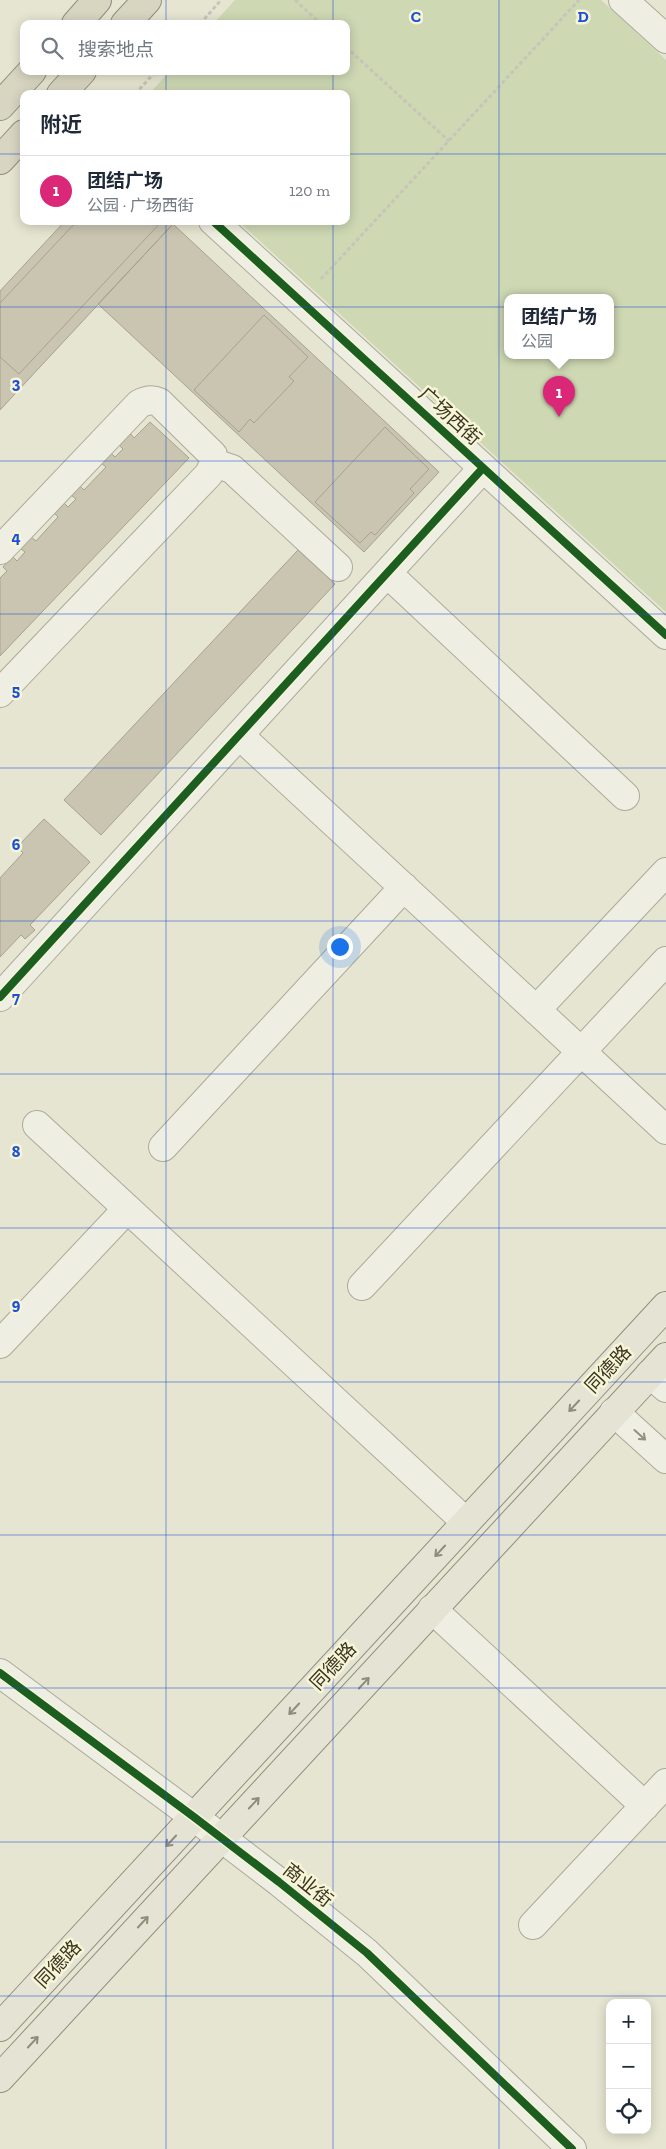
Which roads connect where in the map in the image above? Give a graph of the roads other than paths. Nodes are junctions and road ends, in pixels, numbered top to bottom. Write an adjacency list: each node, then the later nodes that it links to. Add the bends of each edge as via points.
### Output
1 (97, 0): 4 (highway)
2 (147, 0): 5 (highway)
3 (623, 0): 6 (street)
4 (80, 20)
5 (130, 20)
6 (666, 39)
7 (28, 75): 8 (highway)
8 (0, 106)
9 (20, 138): 10 (highway)
10 (0, 160)
11 (217, 225): 13 (street, 广场西街)
12 (214, 463): 14 (street, via 213,455 159,402 144,401); 15 (street, via 232,469); 18 (street, via 209,474)
13 (483, 468): 16 (street); 17 (street, 广场西街)
14 (0, 550)
15 (338, 567)
16 (387, 573): 19 (street); 20 (street)
17 (666, 635)
18 (0, 693)
19 (239, 735): 22 (street); 24 (street)
20 (625, 796)
21 (666, 872): 25 (street)
22 (404, 888): 25 (street); 29 (street)
23 (666, 961): 26 (street)
24 (0, 998)
25 (536, 1010): 26 (street)
26 (581, 1052): 28 (street); 31 (street)
27 (38, 1125): 30 (street)
28 (666, 1130)
29 (163, 1147)
30 (127, 1209): 33 (street); 37 (street)
31 (362, 1286)
32 (666, 1306): 37 (main road, 同德路, one-way to 37)
33 (0, 1344)
34 (661, 1373): 35 (main road, 同德路)
35 (614, 1412): 36 (street, one-way to 36); 38 (main road, 同德路)
36 (666, 1459)
37 (466, 1522): 42 (main road, 同德路, one-way to 42)
38 (432, 1609): 41 (street); 43 (main road, 同德路, one-way to 38)
39 (0, 1673): 42 (street, 商业街)
40 (666, 1783): 41 (street)
41 (645, 1806): 44 (street)
42 (194, 1817): 43 (street, 商业街); 45 (main road, 同德路, one-way to 45)
43 (221, 1838): 46 (main road, 同德路, one-way to 43); 47 (street, 商业街, via 367,1954)
44 (533, 1925)
45 (0, 2027)
46 (0, 2078)
47 (572, 2149)

